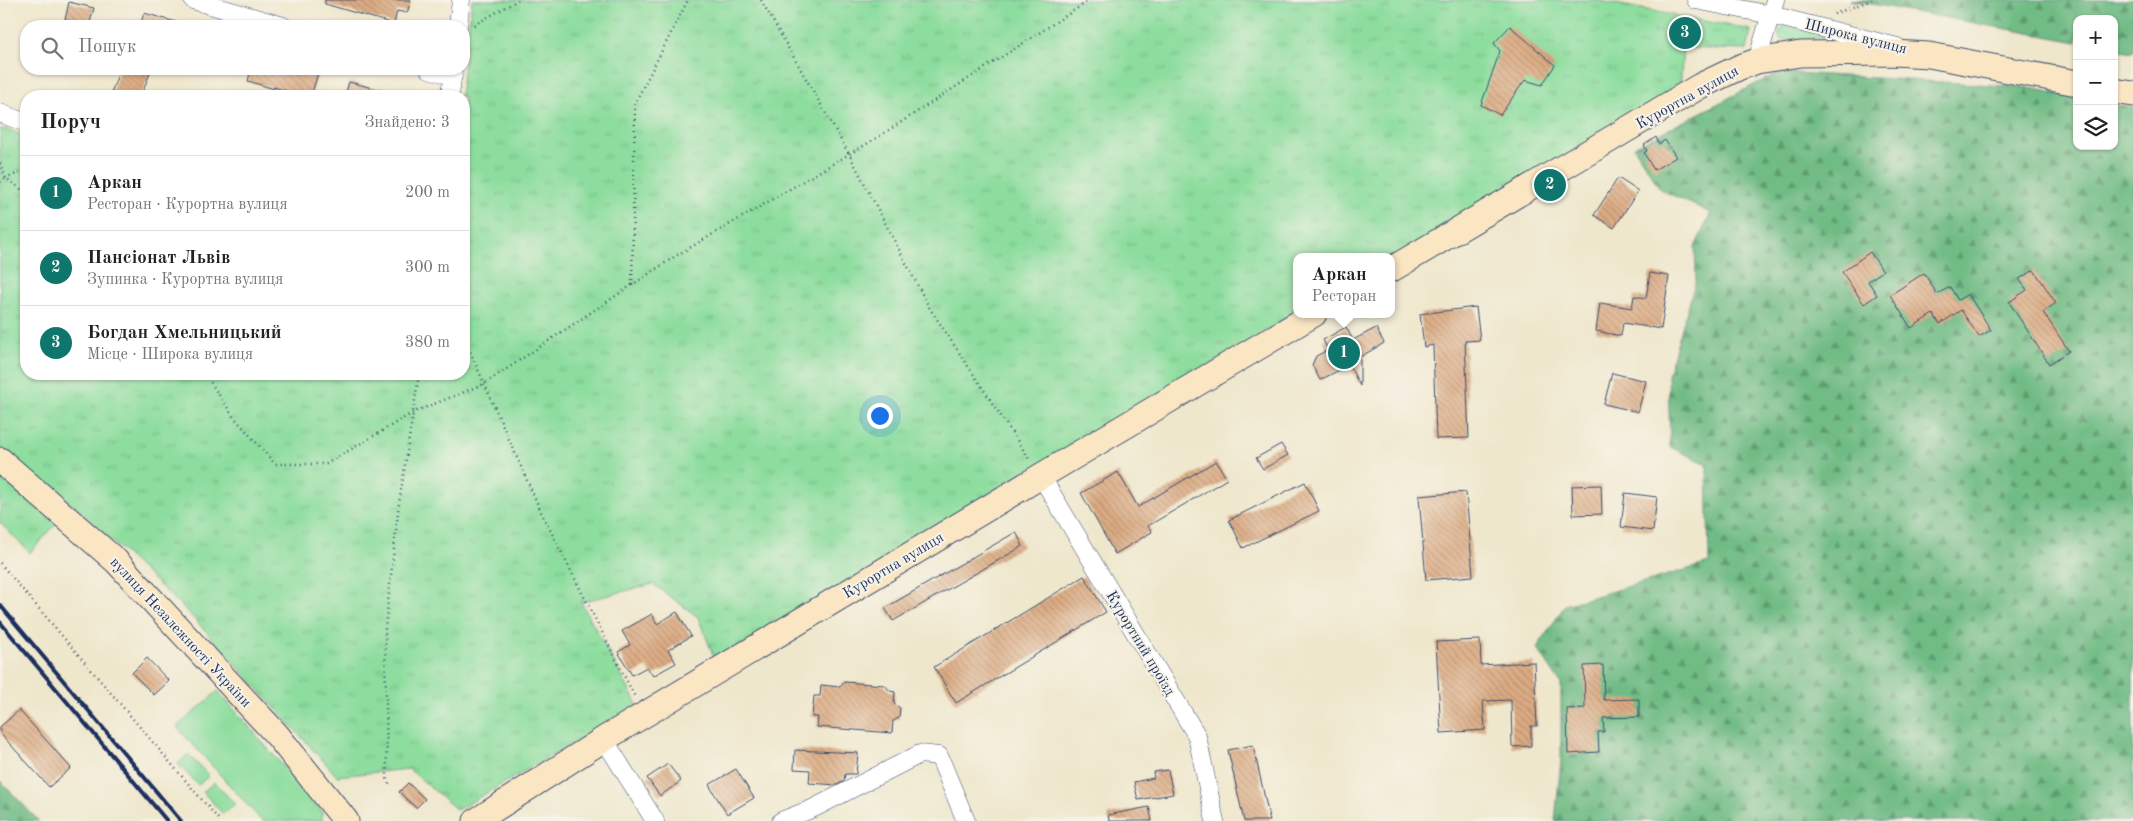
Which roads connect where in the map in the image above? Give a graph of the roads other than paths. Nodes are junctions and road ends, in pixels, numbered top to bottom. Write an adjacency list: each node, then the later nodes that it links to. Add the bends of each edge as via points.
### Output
1 (193, 0): 5 (street)
2 (461, 0): 6 (street)
3 (1696, 0): 4 (street, Широка вулиця)
4 (1773, 8): 7 (street, Широка вулиця, via 1807,24); 8 (street)
5 (261, 20)
6 (464, 20)
7 (1929, 55): 8 (main road, Курортна вулиця, via 1800,54); 10 (main road, Курортна вулиця)
8 (1757, 61): 16 (main road, Курортна вулиця, via 1700,86)
9 (453, 75): 11 (street)
10 (2073, 82)
11 (451, 90)
12 (2118, 92): 13 (main road)
13 (2133, 94)
14 (0, 113): 15 (street)
15 (20, 121)
16 (1395, 267)
17 (1307, 318): 19 (main road, Курортна вулиця)
18 (0, 460): 21 (main road, вулиця Незалежності України, via 116,561 277,735)
19 (1041, 476): 20 (main road, Курортна вулиця); 26 (street, Курортний проїзд, via 1197,736)
20 (604, 739): 22 (main road, Курортна вулиця); 23 (street)
21 (346, 821)
22 (476, 821)
23 (655, 821)
24 (781, 821): 25 (street, via 814,808 920,754 939,756)
25 (966, 821)
26 (1215, 821)

